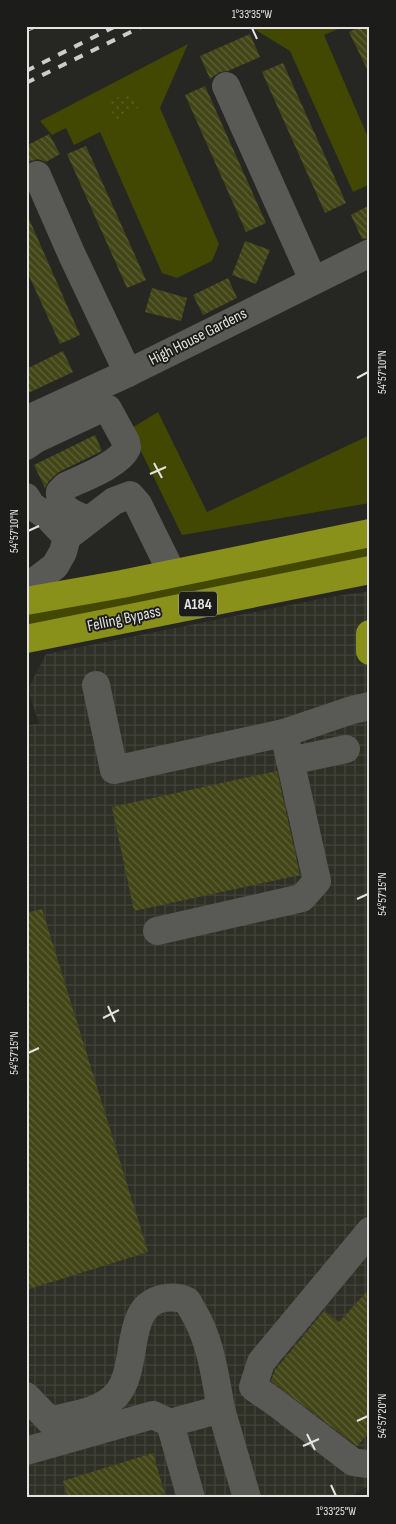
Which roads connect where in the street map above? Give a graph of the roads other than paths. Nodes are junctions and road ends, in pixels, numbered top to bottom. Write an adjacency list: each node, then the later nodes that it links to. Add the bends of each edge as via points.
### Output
1 (226, 86): 4 (street)
2 (37, 175): 5 (street)
3 (370, 253): 4 (street, High House Gardens)
4 (313, 280): 5 (street, High House Gardens)
5 (128, 373): 6 (street, High House Gardens)
6 (26, 420)
7 (26, 446): 9 (street, via 98,410 108,409 128,448 112,463 60,492 62,506)
8 (26, 497): 9 (street, via 31,505 49,518)
9 (78, 528): 12 (street, via 114,501 130,495 138,504); 13 (street, via 55,566)
10 (370, 533): 12 (highway, A184)
11 (370, 570): 16 (highway, Felling Bypass / A184)
12 (172, 573): 14 (highway, A184)
13 (26, 588)
14 (26, 601)
15 (370, 634): 17 (highway)
16 (26, 639)
17 (370, 651)
18 (96, 685): 20 (street, via 114,770)
19 (370, 706): 20 (street)
20 (284, 733): 22 (street)
21 (346, 749): 22 (street)
22 (290, 760): 23 (street, via 317,881 302,898)
23 (157, 931)
24 (370, 1231): 29 (street, via 261,1362 253,1387 353,1462)
25 (26, 1396): 26 (street, via 50,1421 92,1410 116,1396 123,1385 138,1321 146,1306 159,1298 174,1296 187,1302 209,1347)
26 (221, 1410): 27 (street); 31 (street)
27 (170, 1423): 28 (street, via 153,1415); 30 (street)
28 (26, 1450)
29 (370, 1463)
30 (192, 1498)
31 (247, 1498)

